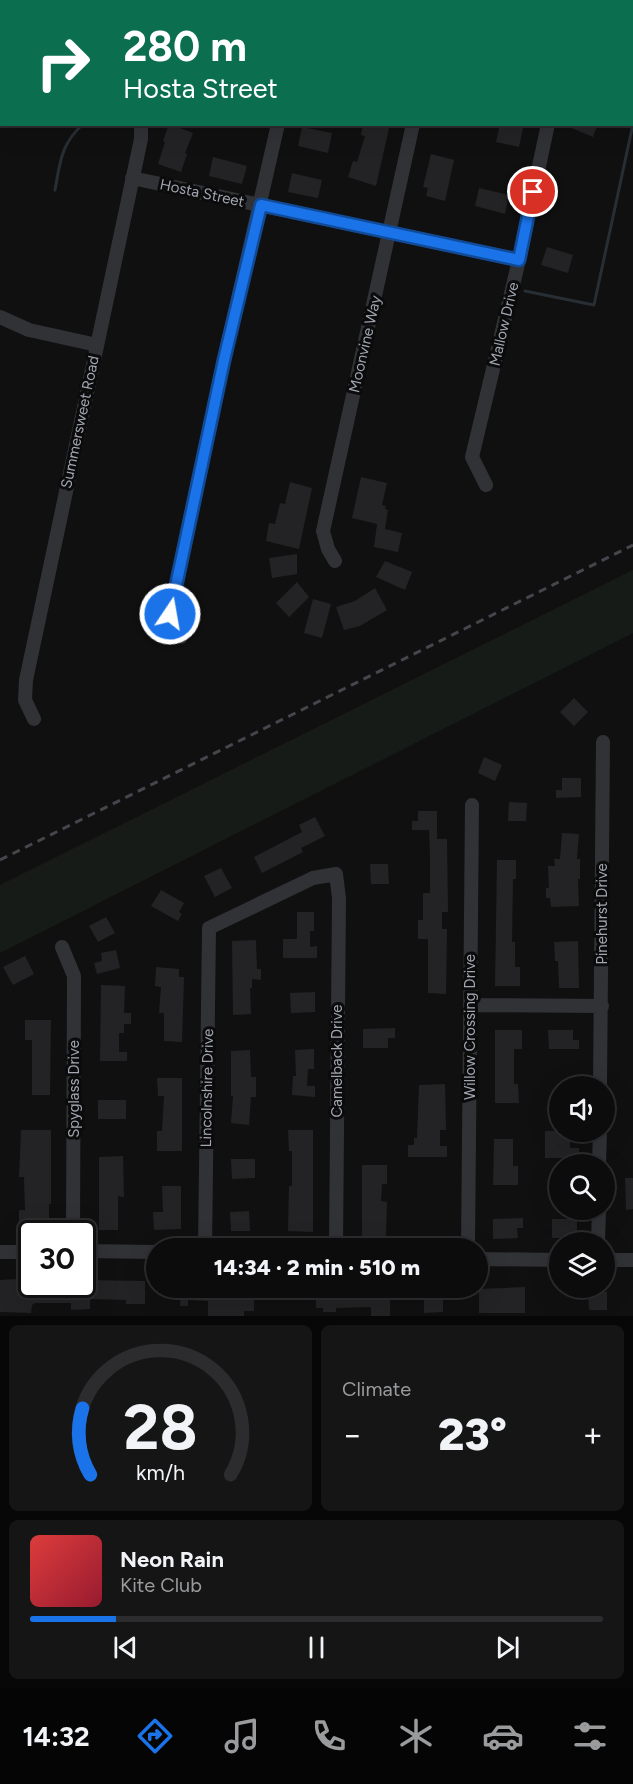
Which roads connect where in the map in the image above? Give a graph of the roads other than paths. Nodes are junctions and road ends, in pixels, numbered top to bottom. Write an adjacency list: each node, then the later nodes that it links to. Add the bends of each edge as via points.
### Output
1 (141, 126): 5 (street, Summersweet Road)
2 (278, 126): 6 (street)
3 (413, 126): 7 (street, Moonvine Way)
4 (548, 126): 8 (street, Mallow Drive)
5 (132, 178): 6 (street, Hosta Street); 10 (street, Summersweet Road)
6 (261, 205): 7 (street, Hosta Street); 13 (street, via 170,614)
7 (390, 233): 8 (street, Hosta Street); 12 (street, Moonvine Way, via 322,531)
8 (519, 260): 11 (street, Mallow Drive, via 472,457)
9 (0, 317): 10 (street, via 29,330)
10 (97, 345): 14 (street, Summersweet Road, via 26,680 25,700)
11 (486, 485)
12 (335, 561)
13 (181, 637)
14 (34, 718)
15 (603, 742): 20 (street, Pinehurst Drive)
16 (472, 805): 19 (street, Willow Crossing Drive)
17 (210, 928): 23 (street, Lincolnshire Drive); 24 (street, Camelback Drive, via 313,878 336,874)
18 (62, 947): 22 (street, Spyglass Drive, via 74,976)
19 (470, 1005): 20 (street); 25 (street, Willow Crossing Drive)
20 (602, 1006): 21 (street, Pinehurst Drive)
21 (600, 1076)
22 (73, 1220)
23 (205, 1238)
24 (336, 1238)
25 (468, 1238)
26 (96, 1251): 29 (street)
27 (0, 1252): 28 (street)
28 (18, 1252)
29 (146, 1252)
30 (488, 1259): 31 (street)
31 (549, 1260)
32 (615, 1260): 33 (street)
33 (633, 1260)

